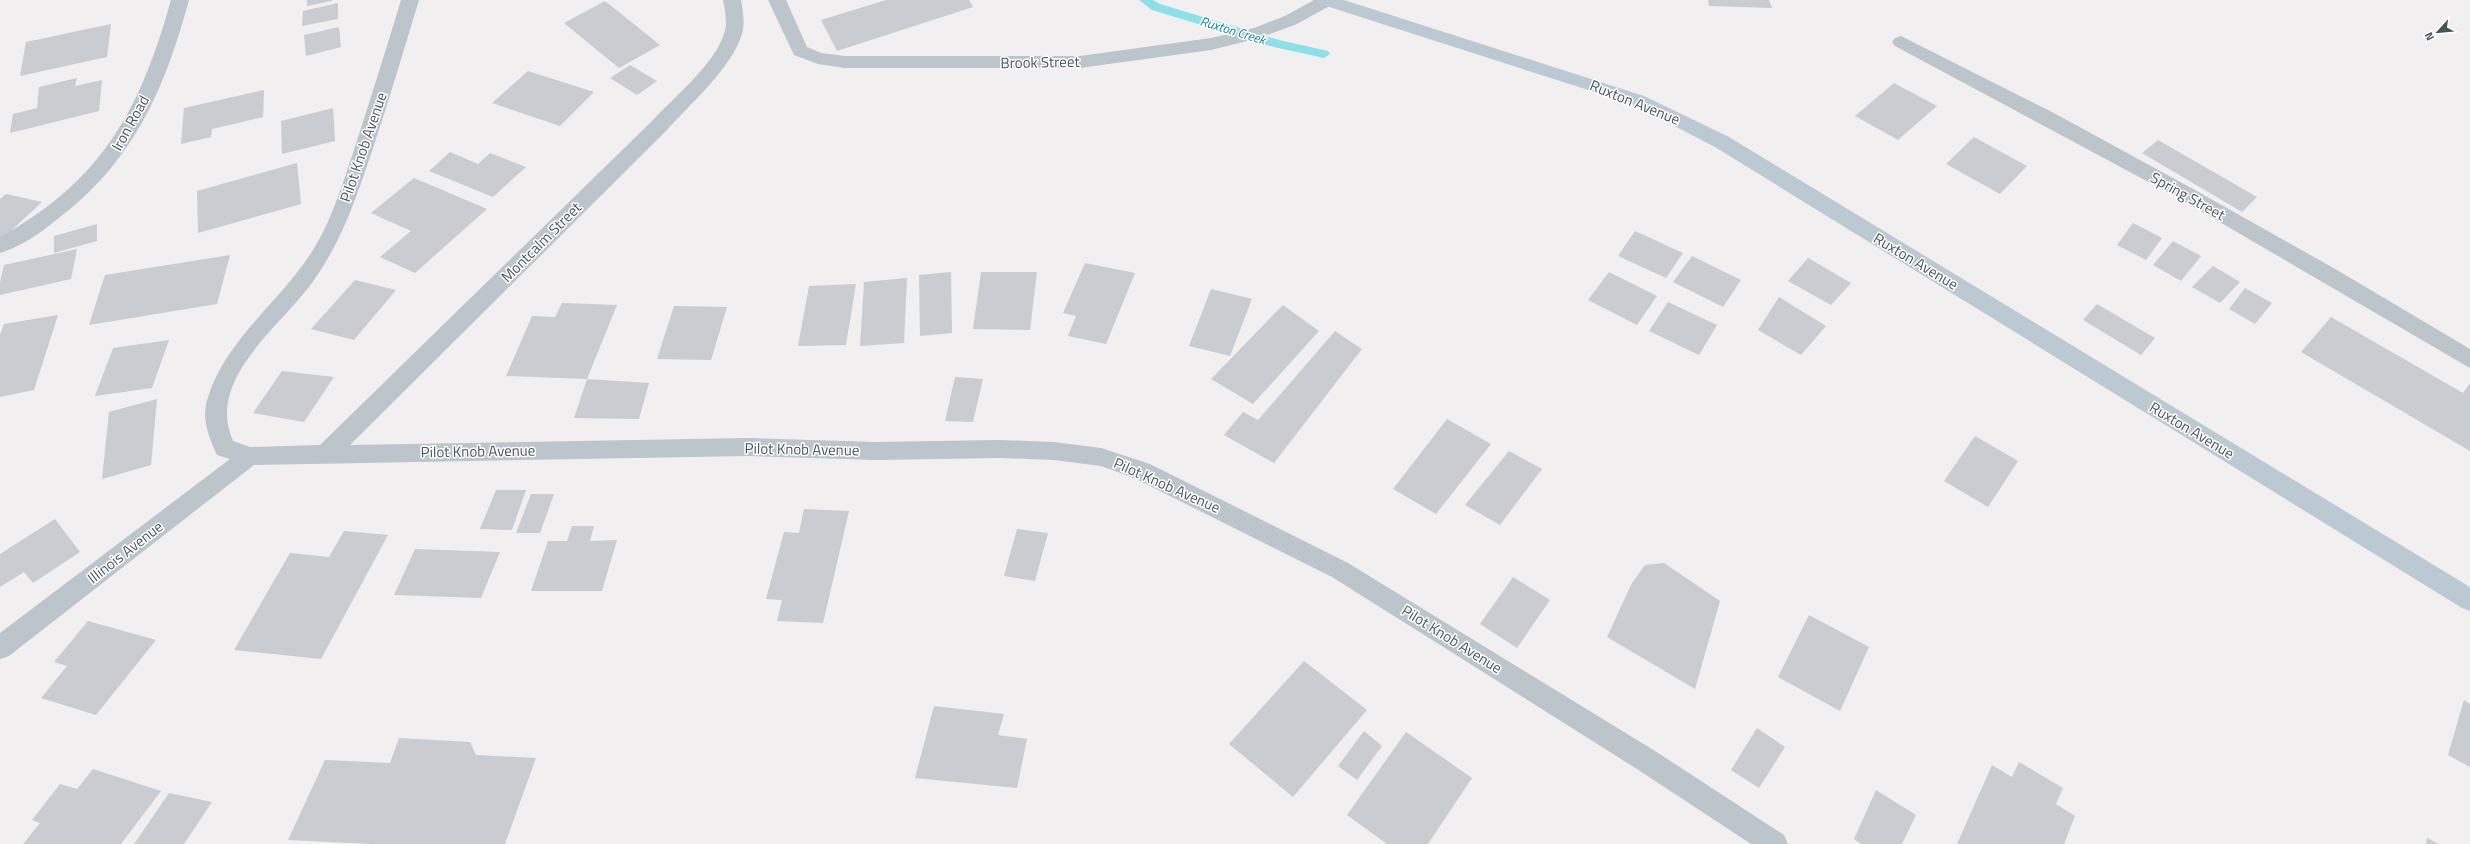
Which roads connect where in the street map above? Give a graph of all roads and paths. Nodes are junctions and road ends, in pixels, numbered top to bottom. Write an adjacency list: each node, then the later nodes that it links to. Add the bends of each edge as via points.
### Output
1 (180, 0): 7 (street, Iron Road, via 150,86 128,132 108,160 52,213)
2 (410, 0): 10 (street, Pilot Knob Avenue, via 387,80 348,194 323,250 276,314 255,332 239,353 214,412 217,432 225,448)
3 (776, 0): 4 (street, Brook Street, via 800,51 818,58 845,62 1080,62 1218,42 1259,32 1291,20)
4 (1326, 0): 11 (street, Ruxton Avenue, via 1596,86 1677,118 1728,146)
5 (733, 9): 9 (street, Montcalm Street, via 733,34 725,50 659,126)
6 (1901, 42): 8 (street, Spring Street, via 2168,184 2370,298)
7 (0, 246)
8 (2470, 360)
9 (327, 453): 10 (street, Pilot Knob Avenue); 13 (street, Pilot Knob Avenue, via 748,447 876,451 999,449 1054,451 1101,457 1149,474 1340,570 1646,760)
10 (250, 456): 12 (street, Illinois Avenue)
11 (2470, 600)
12 (0, 648)
13 (1775, 844)

